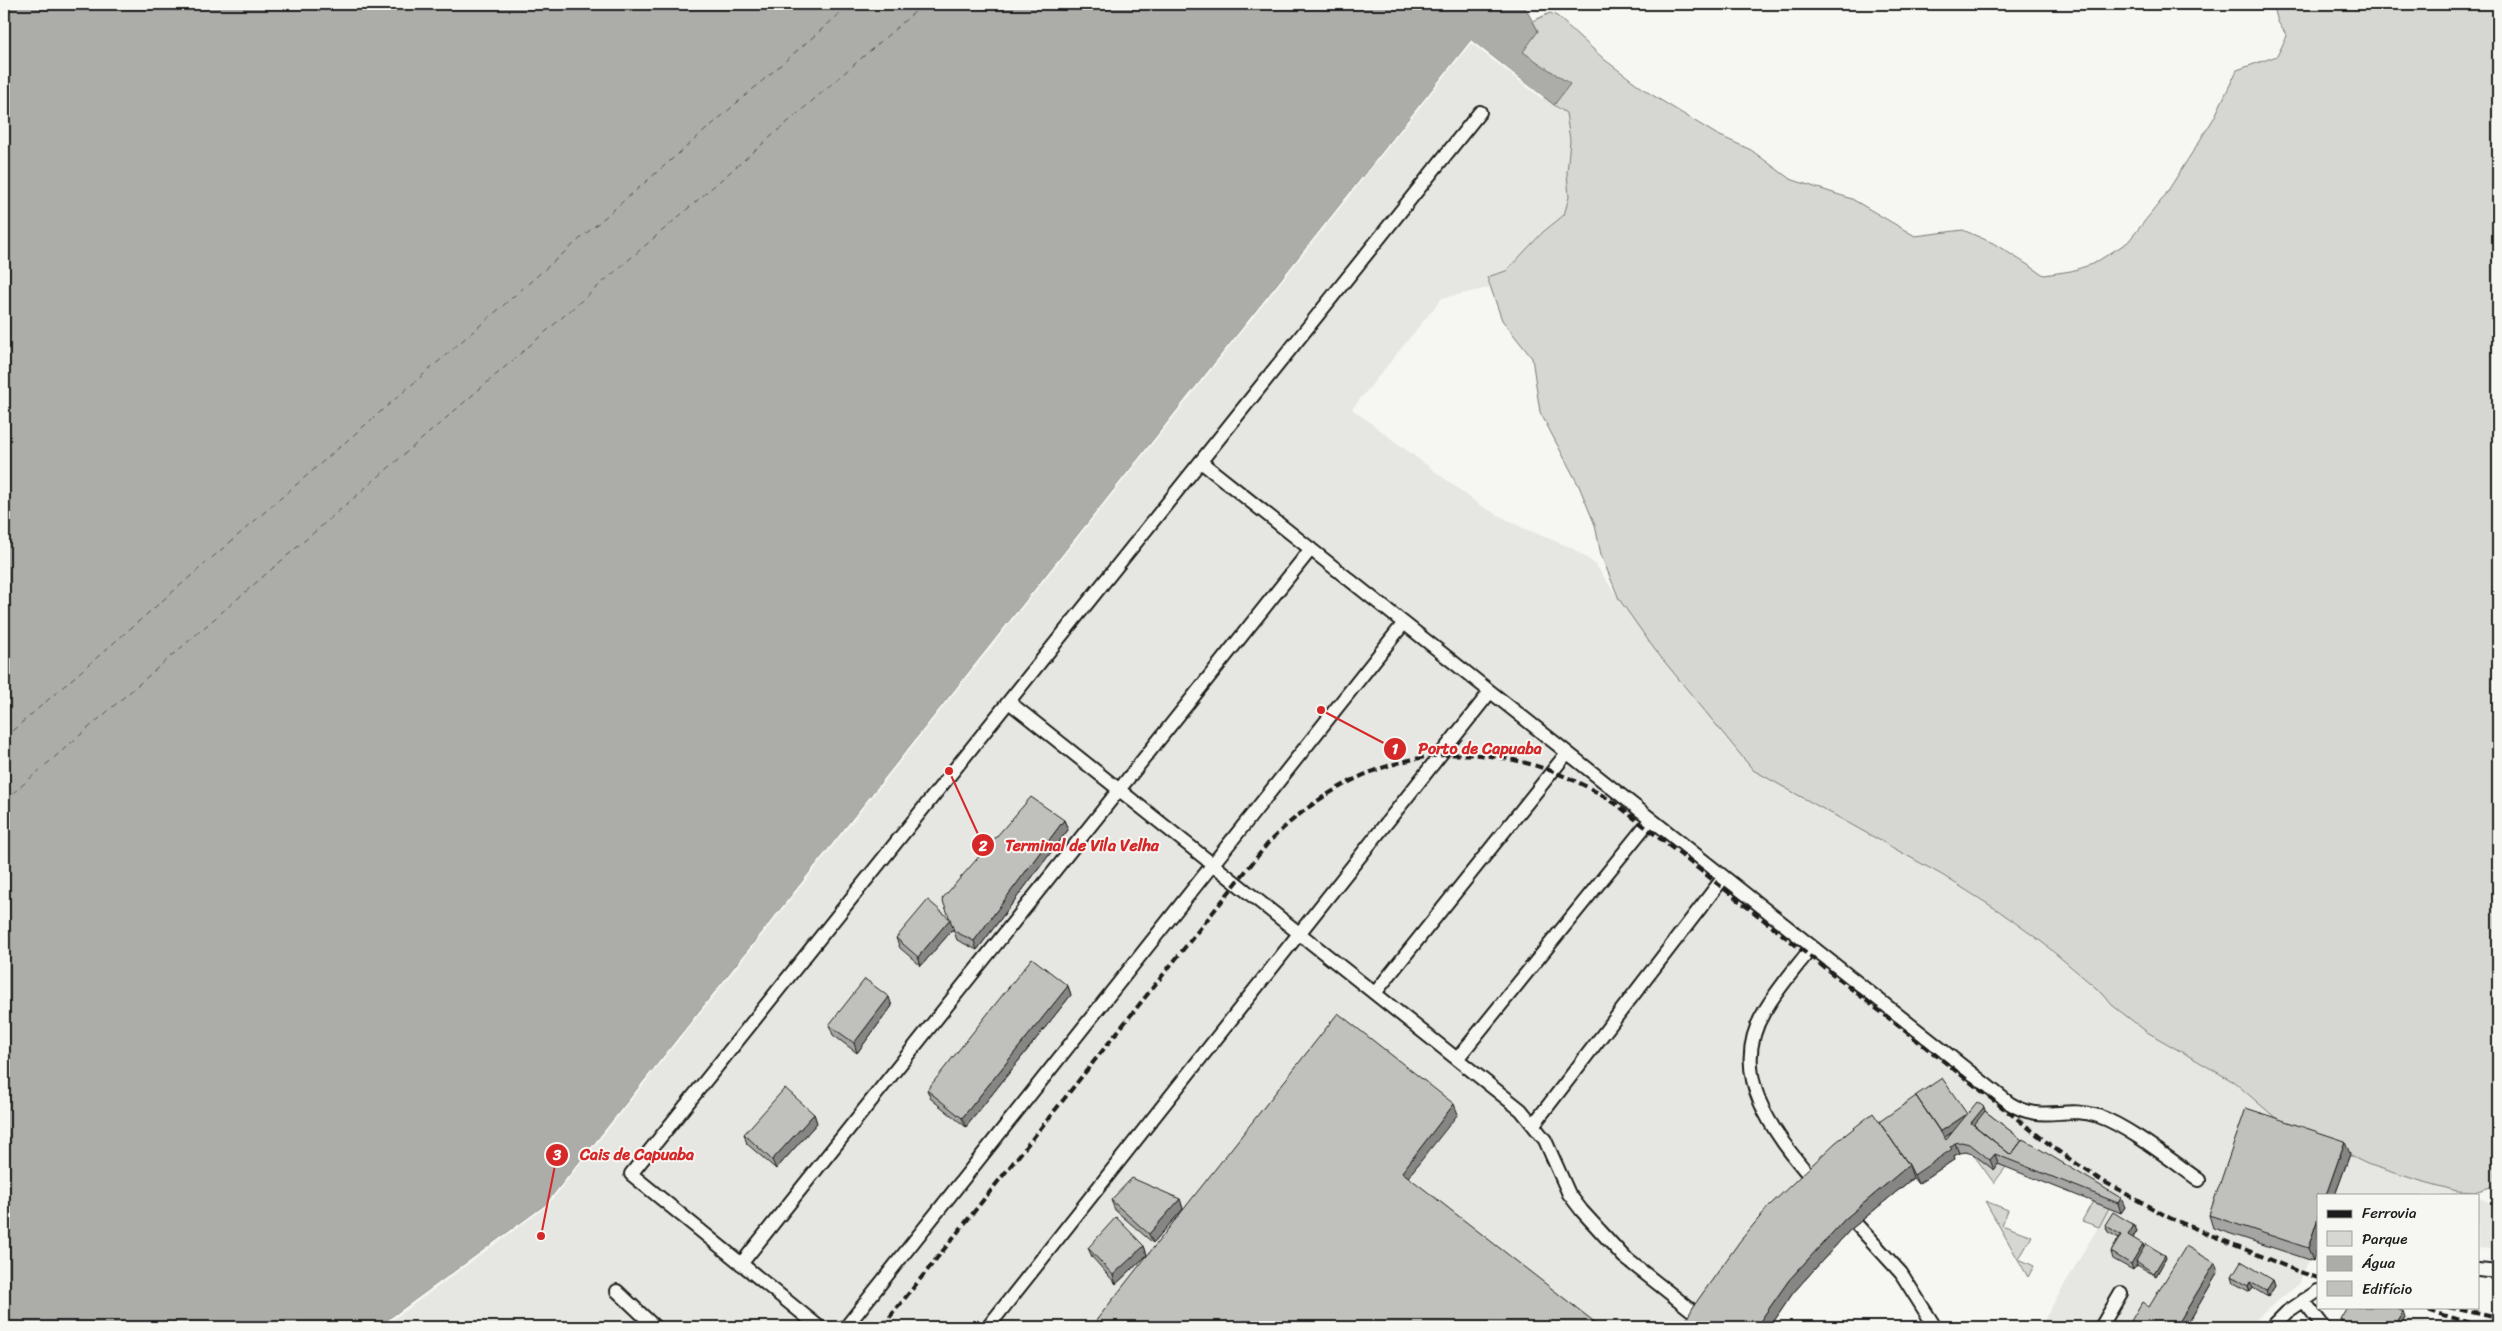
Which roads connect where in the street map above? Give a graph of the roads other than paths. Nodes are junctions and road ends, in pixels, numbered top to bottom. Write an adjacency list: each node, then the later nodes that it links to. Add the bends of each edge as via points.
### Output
1 (1480, 112): 2 (lane)
2 (1201, 462): 3 (lane); 6 (lane)
3 (1311, 549): 4 (lane); 8 (lane)
4 (1404, 623): 5 (lane); 10 (lane)
5 (1490, 692): 7 (lane); 12 (lane)
6 (1008, 702): 8 (lane); 20 (lane, via 631,1174)
7 (1567, 753): 9 (lane); 14 (lane)
8 (1119, 790): 10 (lane); 20 (lane)
9 (1651, 819): 11 (lane); 15 (lane)
10 (1213, 864): 12 (lane); 30 (lane)
11 (1724, 877): 13 (lane); 16 (lane)
12 (1299, 933): 14 (lane); 31 (lane)
13 (1812, 948): 17 (lane, via 1763,1012 1753,1044 1752,1077 1769,1124); 18 (lane, via 2017,1108 2035,1115 2073,1112 2103,1118)
14 (1375, 993): 15 (lane)
15 (1457, 1059): 16 (lane)
16 (1534, 1124): 27 (lane, via 1582,1212 1624,1258)
17 (1813, 1180)
18 (2199, 1180)
19 (1857, 1224): 32 (lane, via 1901,1273)
20 (741, 1264): 29 (lane)
21 (2480, 1270): 22 (lane)
22 (2498, 1272)
23 (617, 1291): 28 (lane)
24 (2317, 1292): 26 (lane)
25 (2121, 1293): 33 (lane)
26 (2304, 1300): 34 (lane); 35 (lane)
27 (1700, 1317)
28 (655, 1327)
29 (819, 1327)
30 (846, 1327)
31 (988, 1327)
32 (1935, 1327)
33 (2101, 1327)
34 (2272, 1327)
35 (2324, 1327)

